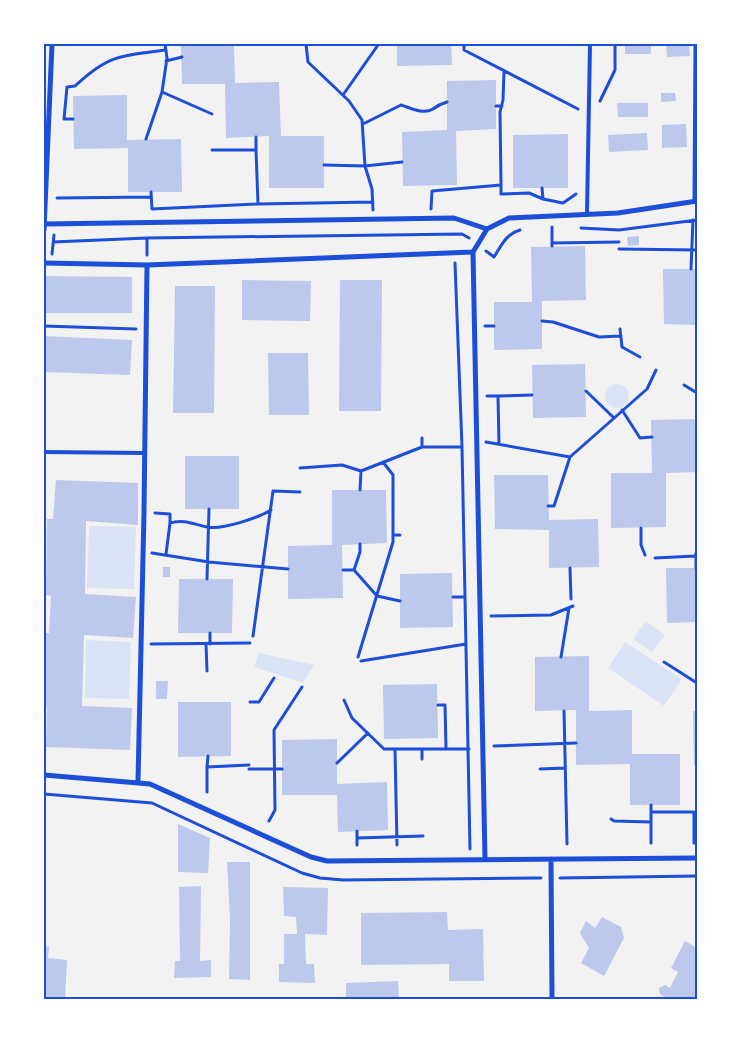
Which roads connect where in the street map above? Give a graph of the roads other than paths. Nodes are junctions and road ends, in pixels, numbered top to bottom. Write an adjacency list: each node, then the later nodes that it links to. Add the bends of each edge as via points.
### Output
1 (52, 44): 6 (street)
2 (590, 44): 5 (lane)
3 (696, 44): 4 (street)
4 (696, 201): 5 (street, via 618,213)
5 (587, 213): 7 (street, via 509,218)
6 (44, 224): 7 (street, via 454,218); 8 (street)
7 (487, 229): 9 (street)
8 (44, 230)
9 (473, 252): 11 (street); 17 (street)
10 (44, 263): 11 (street)
11 (147, 265): 13 (street)
12 (44, 452): 13 (lane)
13 (145, 453): 15 (street)
14 (44, 775): 15 (street)
15 (138, 781): 17 (street, via 311,857 327,861)
16 (697, 858): 18 (street)
17 (485, 859): 18 (street)
18 (551, 859): 19 (street)
19 (552, 999)

